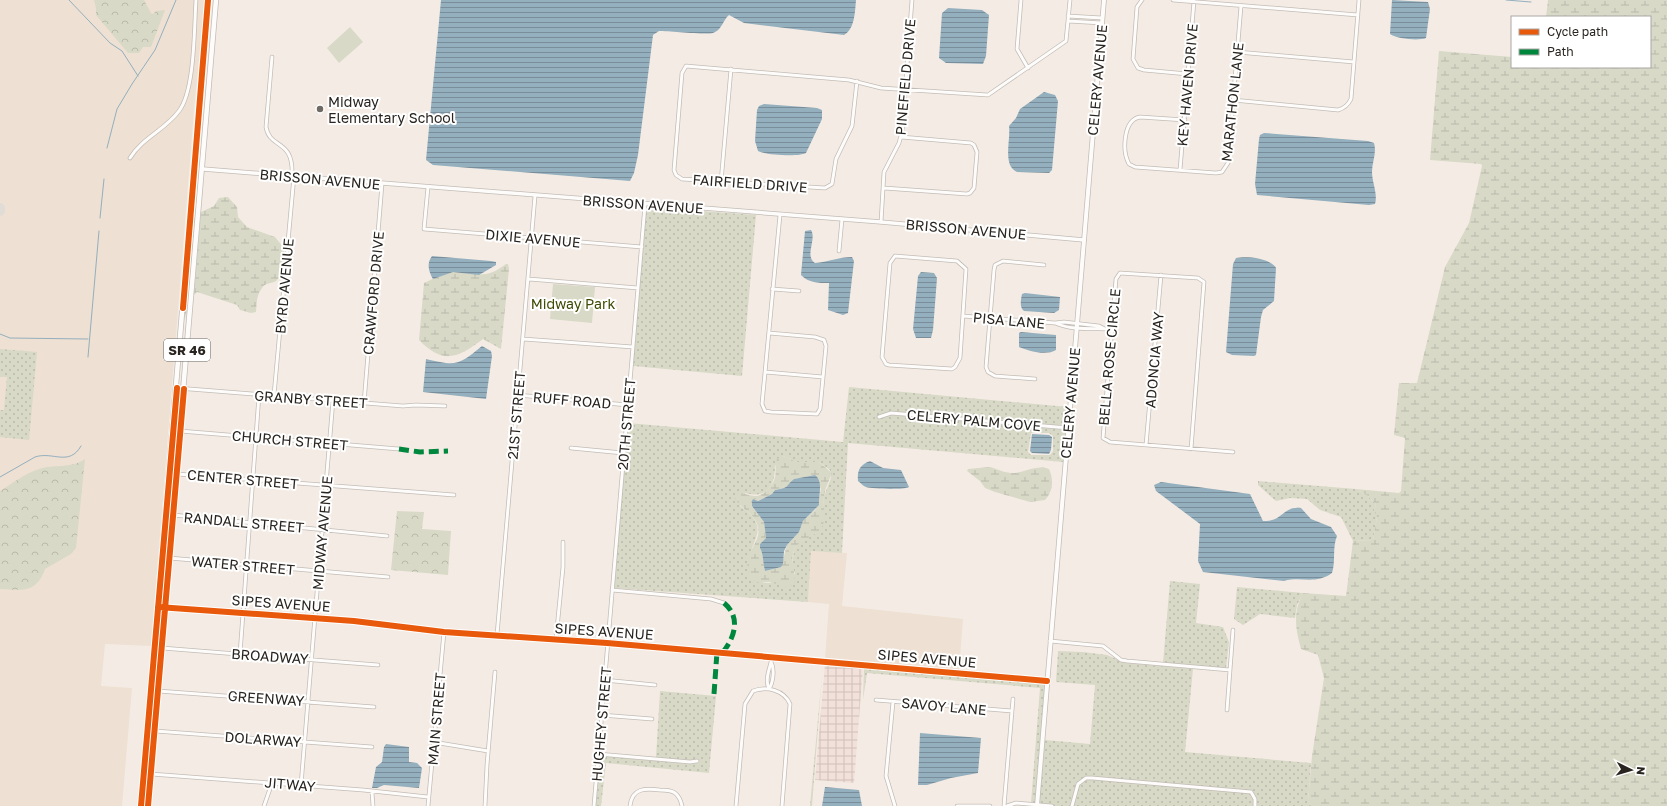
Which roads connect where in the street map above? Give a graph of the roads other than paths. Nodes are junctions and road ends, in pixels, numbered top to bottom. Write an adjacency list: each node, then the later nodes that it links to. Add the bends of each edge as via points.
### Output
1 (196, 0): 28 (street, via 187,96 178,112 144,141)
2 (208, 0): 64 (main road, SR 46)
3 (216, 0): 29 (main road, SR 46)
4 (912, 0): 24 (street, PINEFIELD DRIVE)
5 (1021, 0): 20 (street, via 1017,49)
6 (1070, 0): 13 (street)
7 (1104, 0): 16 (main road, CELERY AVENUE)
8 (1142, 0): 22 (street, via 1137,7 1134,64 1144,70)
9 (1173, 0): 11 (street)
10 (1359, 0): 14 (street)
11 (1194, 1): 12 (street); 22 (street, KEY HAVEN DRIVE)
12 (1241, 6): 14 (street); 17 (street, MARATHON LANE)
13 (1068, 16): 15 (street, FAIRFIELD DRIVE); 16 (street)
14 (1358, 16): 19 (street)
15 (1068, 20): 16 (street); 20 (street, FAIRFIELD DRIVE, via 1066,41)
16 (1102, 20): 42 (main road, CELERY AVENUE)
17 (1237, 52): 19 (street); 25 (street, MARATHON LANE)
18 (272, 57): 31 (street, BYRD AVENUE, via 266,127 269,137 285,148 290,156 293,162)
19 (1354, 62): 25 (street, via 1351,99 1349,104 1338,110)
20 (1028, 68): 24 (street, FAIRFIELD DRIVE, via 988,95)
21 (730, 69): 23 (street, FAIRFIELD DRIVE); 32 (street); 32 (street, FAIRFIELD DRIVE, via 686,66 682,73 674,170 682,179)
22 (1188, 74): 26 (street, KEY HAVEN DRIVE)
23 (857, 81): 24 (street, FAIRFIELD DRIVE, via 876,87); 32 (street, FAIRFIELD DRIVE, via 852,126 836,158 834,180 829,187)
24 (905, 90): 27 (street, PINEFIELD DRIVE)
25 (1233, 100): 30 (street, MARATHON LANE, via 1226,168 1216,173)
26 (1184, 120): 30 (street, KEY HAVEN DRIVE); 30 (street, MARATHON LANE, via 1140,116 1134,118 1128,126 1125,154 1129,164 1135,167)
27 (901, 137): 35 (street, PINEFIELD DRIVE, via 886,168); 35 (street, via 974,145 977,152 974,188 967,194)
28 (130, 158)
29 (203, 169): 31 (street, BRISSON AVENUE); 65 (main road, SR 46)
30 (1180, 170)
31 (293, 176): 33 (street, BRISSON AVENUE); 67 (street, BYRD AVENUE)
32 (722, 182)
33 (382, 184): 34 (street, BRISSON AVENUE); 70 (street, CRAWFORD DRIVE)
34 (428, 188): 36 (street, BRISSON AVENUE); 41 (street, DIXIE AVENUE, via 424,229)
35 (884, 188): 40 (street, PINEFIELD DRIVE)
36 (535, 196): 37 (street, BRISSON AVENUE); 41 (street, 21ST STREET)
37 (644, 205): 38 (street, BRISSON AVENUE); 43 (street, 20TH STREET)
38 (780, 215): 39 (street, BRISSON AVENUE); 49 (street)
39 (842, 219): 40 (street, BRISSON AVENUE); 44 (street)
40 (881, 222): 42 (street, BRISSON AVENUE)
41 (531, 237): 43 (street, DIXIE AVENUE); 47 (street, 21ST STREET)
42 (1084, 240): 54 (main road, CELERY AVENUE)
43 (642, 247): 48 (street, 20TH STREET)
44 (839, 251)
45 (1044, 265): 52 (street, via 1003,261 995,265)
46 (1161, 275): 57 (street, BELLA ROSE CIRCLE, via 1124,272 1117,275); 78 (street, ADONCIA WAY); 81 (street, BELLA ROSE CIRCLE, via 1198,278 1204,282)
47 (529, 279): 48 (street); 59 (street, 21ST STREET)
48 (638, 288): 60 (street, 20TH STREET)
49 (772, 289): 50 (street); 58 (street)
50 (799, 291)
51 (963, 316): 51 (street, via 960,358 955,367 948,370 886,364 882,357 891,259 899,256 961,263 966,269); 52 (street, PISA LANE)
52 (990, 318): 53 (street, PISA LANE); 63 (street, via 986,368 988,372 994,376)
53 (1055, 323): 54 (street, PISA LANE); 55 (street, PISA LANE)
54 (1077, 323): 55 (main road, CELERY AVENUE); 56 (street, PISA LANE)
55 (1077, 328): 56 (street, PISA LANE); 74 (main road, CELERY AVENUE)
56 (1105, 329): 57 (street)
57 (1111, 329): 78 (street, BELLA ROSE CIRCLE, via 1103,438 1110,442)
58 (769, 333): 61 (street); 62 (street, via 824,340 826,346)
59 (522, 339): 60 (street); 68 (street, 21ST STREET)
60 (633, 347): 71 (street, 20TH STREET)
61 (765, 372): 62 (street); 62 (street, via 762,404 765,411 799,415 815,415 820,409)
62 (823, 376)
63 (1035, 379)
64 (177, 388): 65 (street, GRANBY STREET); 84 (main road, SR 46)
65 (184, 389): 66 (street, GRANBY STREET); 75 (main road, SR 46)
66 (259, 394): 67 (street, GRANBY STREET); 76 (street)
67 (274, 395): 69 (street, GRANBY STREET)
68 (517, 395): 71 (street, RUFF ROAD); 106 (street, 21ST STREET)
69 (333, 400): 70 (street, GRANBY STREET); 77 (street, MIDWAY AVENUE)
70 (364, 402): 72 (street, GRANBY STREET, via 403,406)
71 (628, 405): 83 (street, 20TH STREET)
72 (445, 406)
73 (879, 417): 74 (street, CELERY PALM COVE, via 891,414)
74 (1068, 428): 108 (main road, CELERY AVENUE)
75 (180, 431): 76 (street, CHURCH STREET); 85 (main road, SR 46)
76 (256, 437): 77 (street, CHURCH STREET); 86 (street)
77 (329, 444): 80 (street, CHURCH STREET); 87 (street, MIDWAY AVENUE)
78 (1146, 445): 81 (street, BELLA ROSE CIRCLE)
79 (571, 448): 83 (street)
80 (399, 449)
81 (1191, 449): 82 (street, BELLA ROSE CIRCLE)
82 (1233, 452)
83 (623, 453): 98 (street, 20TH STREET)
84 (170, 463): 89 (main road, via 172,472 169,509); 100 (main road, SR 46)
85 (176, 474): 86 (street, CENTER STREET); 89 (main road, SR 46)
86 (252, 480): 87 (street, CENTER STREET); 90 (street)
87 (326, 486): 88 (street, CENTER STREET); 91 (street, MIDWAY AVENUE)
88 (454, 495)
89 (173, 516): 90 (street, RANDALL STREET); 94 (main road, SR 46)
90 (249, 522): 91 (street, RANDALL STREET); 95 (street)
91 (322, 529): 92 (street, RANDALL STREET); 96 (street, MIDWAY AVENUE)
92 (387, 536)
93 (563, 542): 107 (street)
94 (169, 558): 95 (street, WATER STREET); 101 (main road, SR 46)
95 (246, 565): 96 (street, WATER STREET); 102 (street)
96 (319, 571): 97 (street, WATER STREET); 103 (street, MIDWAY AVENUE)
97 (388, 578)
98 (612, 590): 99 (street, via 711,599); 109 (street, 20TH STREET)
99 (724, 603)
100 (158, 607): 101 (street, SIPES AVENUE); 115 (main road, SR 46)
101 (165, 607): 102 (street, SIPES AVENUE); 110 (main road, SR 46)
102 (242, 613): 103 (street, SIPES AVENUE); 111 (street)
103 (315, 618): 105 (street, SIPES AVENUE); 113 (street, MIDWAY AVENUE)
104 (1233, 630): 118 (street)
105 (444, 632): 106 (street, SIPES AVENUE); 139 (street, MAIN STREET)
106 (497, 635): 107 (street, SIPES AVENUE)
107 (556, 639): 109 (street, SIPES AVENUE)
108 (1050, 641): 118 (street, via 1103,646 1127,661); 124 (main road, CELERY AVENUE)
109 (607, 643): 112 (street, SIPES AVENUE); 123 (street, HUGHEY STREET)
110 (162, 648): 111 (street, BROADWAY); 116 (main road, SR 46)
111 (240, 654): 113 (street, BROADWAY)
112 (772, 656): 114 (street); 124 (street, SIPES AVENUE)
113 (312, 659): 117 (street, BROADWAY); 130 (street, MIDWAY AVENUE)
114 (771, 662): 120 (street); 121 (street)
115 (153, 663): 116 (main road); 122 (main road, SR 46)
116 (160, 663): 127 (main road, SR 46)
117 (378, 665)
118 (1230, 670): 133 (street)
119 (495, 672): 141 (street)
120 (768, 673): 121 (street); 126 (street)
121 (773, 673): 126 (street)
122 (152, 680): 137 (main road, via 154,684 151,724); 150 (main road, SR 46)
123 (604, 680): 125 (street); 135 (street, HUGHEY STREET)
124 (1048, 681): 149 (main road, CELERY AVENUE)
125 (655, 685)
126 (769, 689): 159 (street, via 753,691 745,704); 160 (street, via 784,694 790,704)
127 (158, 691): 130 (street, GREENWAY); 137 (main road, SR 46)
128 (1013, 699): 134 (street)
129 (876, 700): 131 (street, SAVOY LANE)
130 (308, 701): 132 (street, GREENWAY); 138 (street, MIDWAY AVENUE)
131 (893, 702): 134 (street, SAVOY LANE); 161 (street, via 886,776)
132 (374, 707)
133 (1227, 710)
134 (1012, 711): 164 (street)
135 (601, 715): 136 (street); 142 (street, HUGHEY STREET)
136 (652, 719)
137 (155, 731): 138 (street, DOLARWAY); 144 (main road, SR 46)
138 (304, 742): 140 (street, DOLARWAY); 146 (street, MIDWAY AVENUE)
139 (434, 742): 141 (street); 148 (street, MAIN STREET)
140 (372, 747)
141 (488, 751): 155 (street)
142 (598, 754): 143 (street); 156 (street, HUGHEY STREET)
143 (697, 761)
144 (151, 774): 145 (street, JITWAY); 151 (main road, SR 46)
145 (272, 783): 146 (street, JITWAY); 152 (street)
146 (301, 785): 147 (street, JITWAY)
147 (372, 792): 148 (street, JITWAY); 153 (street)
148 (428, 798): 154 (street, MAIN STREET)
149 (1037, 805): 165 (street, via 1016,803); 166 (street)
150 (141, 806)
151 (148, 806)
152 (264, 806)
153 (373, 806)
154 (428, 806)
155 (485, 806)
156 (594, 806)
157 (630, 806): 158 (street, via 634,793 646,788 673,791)
158 (682, 806)
159 (736, 806)
160 (782, 806)
161 (894, 806)
162 (957, 806): 163 (street)
163 (990, 806)
164 (1004, 806)
165 (1007, 806)
166 (1052, 806)
167 (1072, 806): 168 (street, via 1078,784 1086,778 1092,778 1251,792)
168 (1255, 806)

